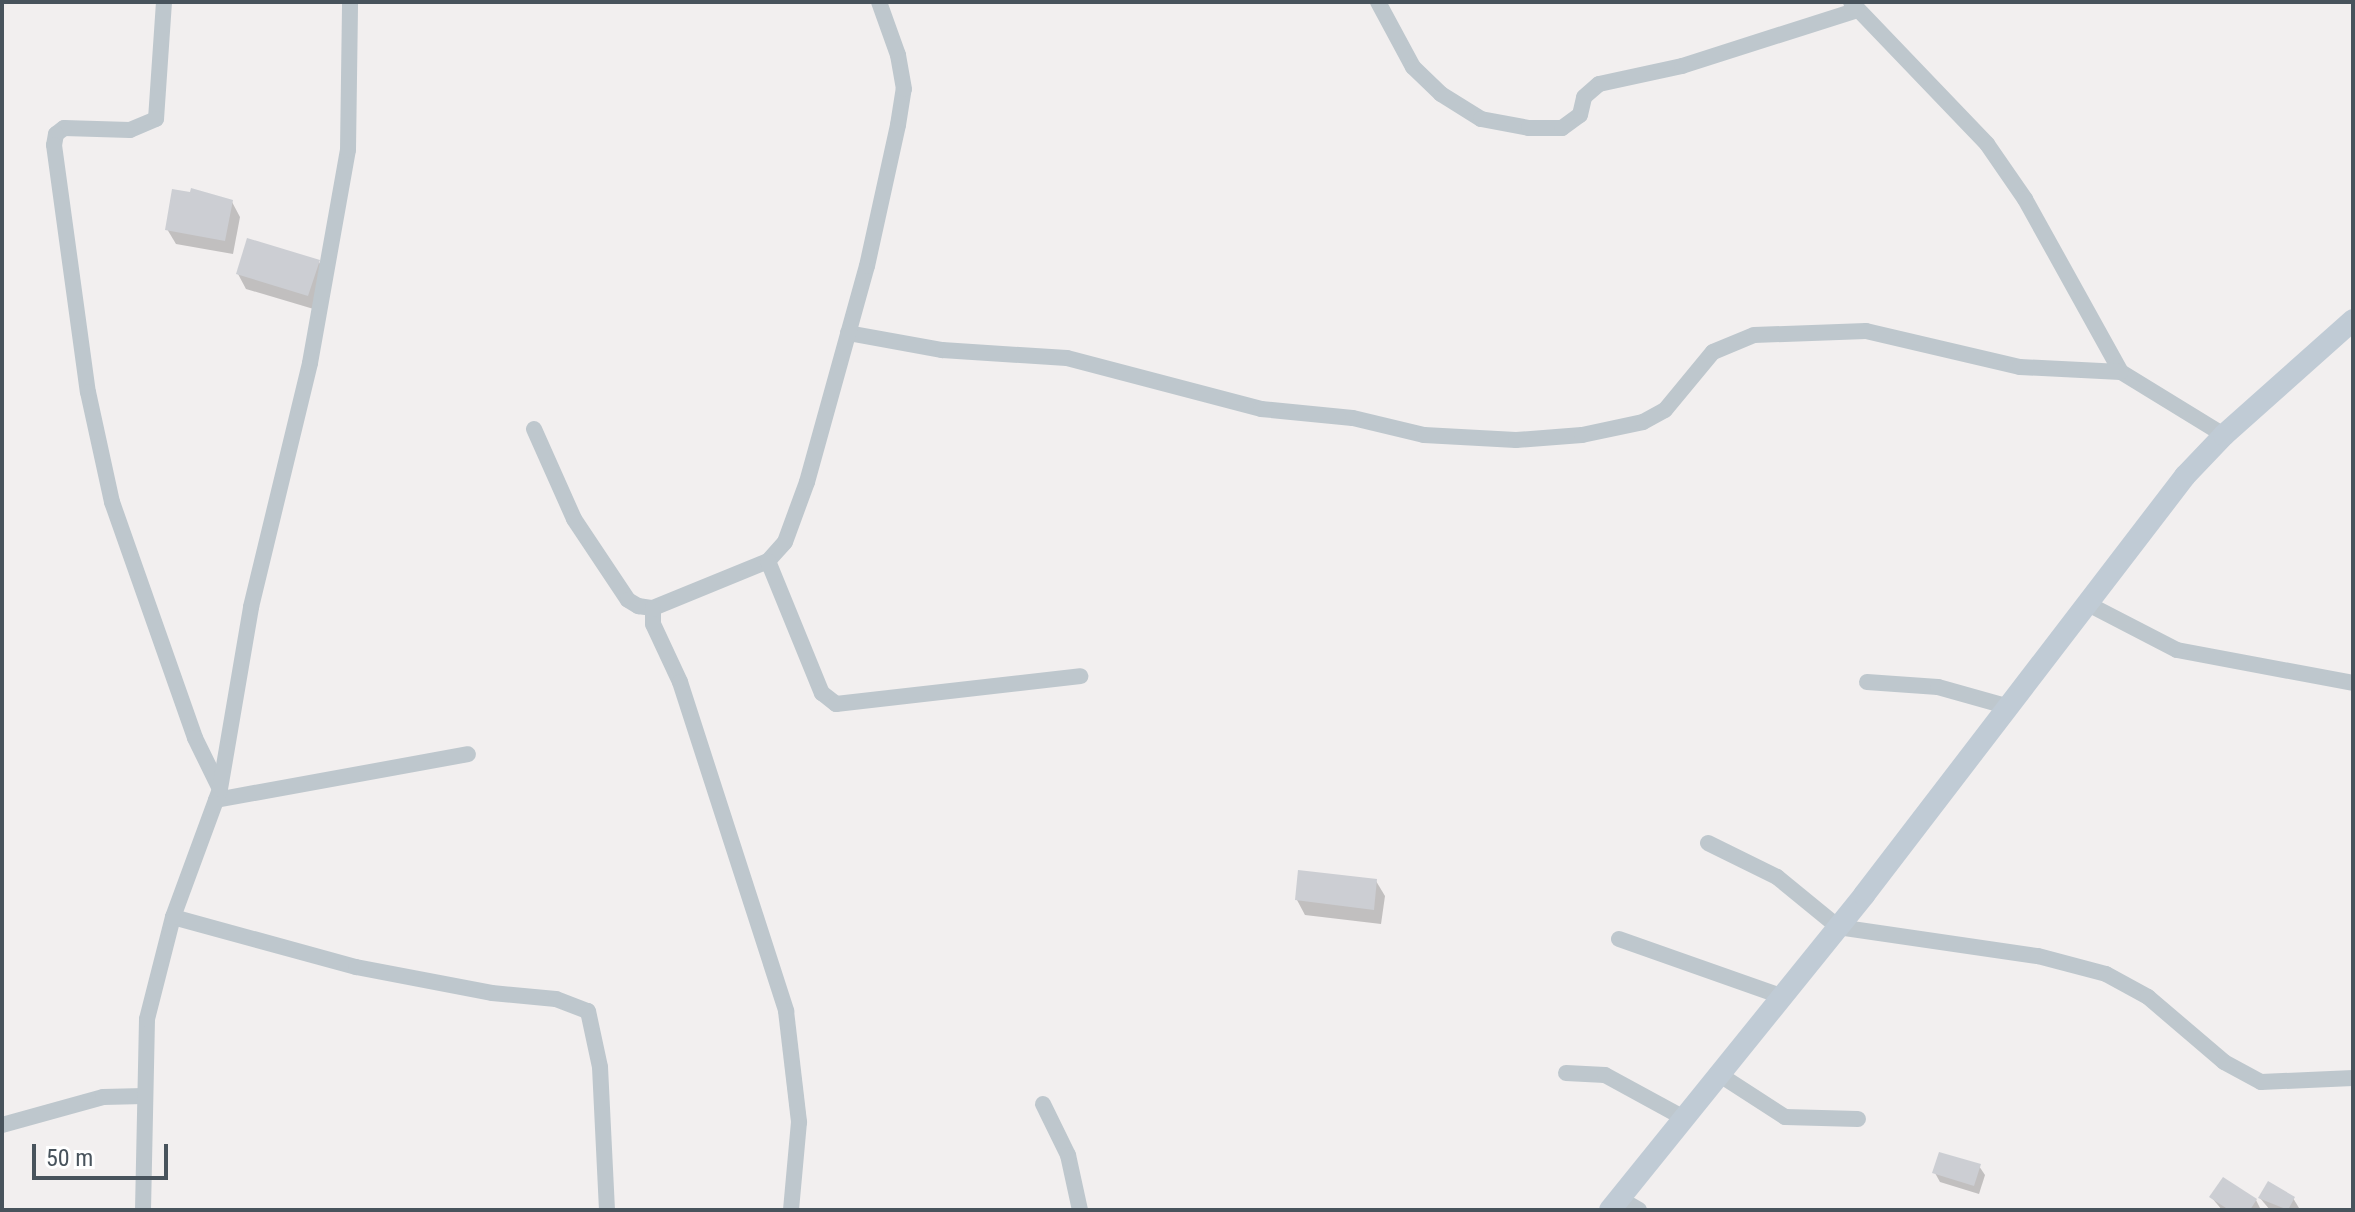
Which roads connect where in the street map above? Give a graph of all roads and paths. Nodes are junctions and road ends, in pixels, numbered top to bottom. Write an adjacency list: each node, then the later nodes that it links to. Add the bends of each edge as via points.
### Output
1 (164, 2): 19 (street, via 156,119 130,130 64,128 54,145 88,392 112,502)
2 (350, 2): 19 (street, via 352,73 339,217 251,607)
3 (879, 2): 7 (street, via 904,89)
4 (1378, 2): 5 (street, via 1413,67 1441,94 1481,119 1529,128 1562,128 1580,115 1584,97 1599,84 1682,66)
5 (1854, 6): 8 (street, via 1987,144 2025,199)
6 (2353, 320): 10 (main road)
7 (848, 333): 8 (street, via 942,350 1067,358 1261,409 1353,418 1424,435 1516,440 1582,435 1643,422 1665,410 1713,352 1754,335 1866,331 2020,367); 11 (street, via 807,482 785,542)
8 (2121, 372): 10 (street)
9 (534, 429): 13 (street, via 595,552 628,600)
10 (2224, 435): 12 (main road)
11 (768, 561): 13 (street); 14 (street, via 822,693 836,704)
12 (2086, 603): 16 (street, via 2177,650); 17 (main road)
13 (653, 608): 36 (street, via 653,624 680,682 786,1011 799,1122)
14 (1080, 676)
15 (1867, 682): 17 (street, via 1938,687)
16 (2353, 683)
17 (2009, 707): 22 (main road)
18 (468, 754): 19 (street)
19 (218, 795): 21 (street)
20 (1708, 843): 22 (street, via 1777,877)
21 (173, 917): 28 (street, via 147,1019); 35 (street, via 356,967 492,993 556,999 588,1011 600,1067)
22 (1838, 927): 24 (main road); 27 (street, via 2038,956 2106,974 2148,997 2224,1062 2261,1082)
23 (1619, 939): 24 (street)
24 (1781, 996): 26 (main road)
25 (1566, 1073): 30 (street, via 1605,1075)
26 (1717, 1073): 30 (main road); 31 (street, via 1785,1117)
27 (2353, 1078)
28 (144, 1096): 32 (street, via 103,1097); 34 (street)
29 (1043, 1104): 37 (street, via 1068,1155)
30 (1682, 1117): 33 (main road)
31 (1858, 1119)
32 (2, 1125)
33 (1623, 1206)
34 (143, 1210)
35 (607, 1210)
36 (791, 1210)
37 (1080, 1210)

